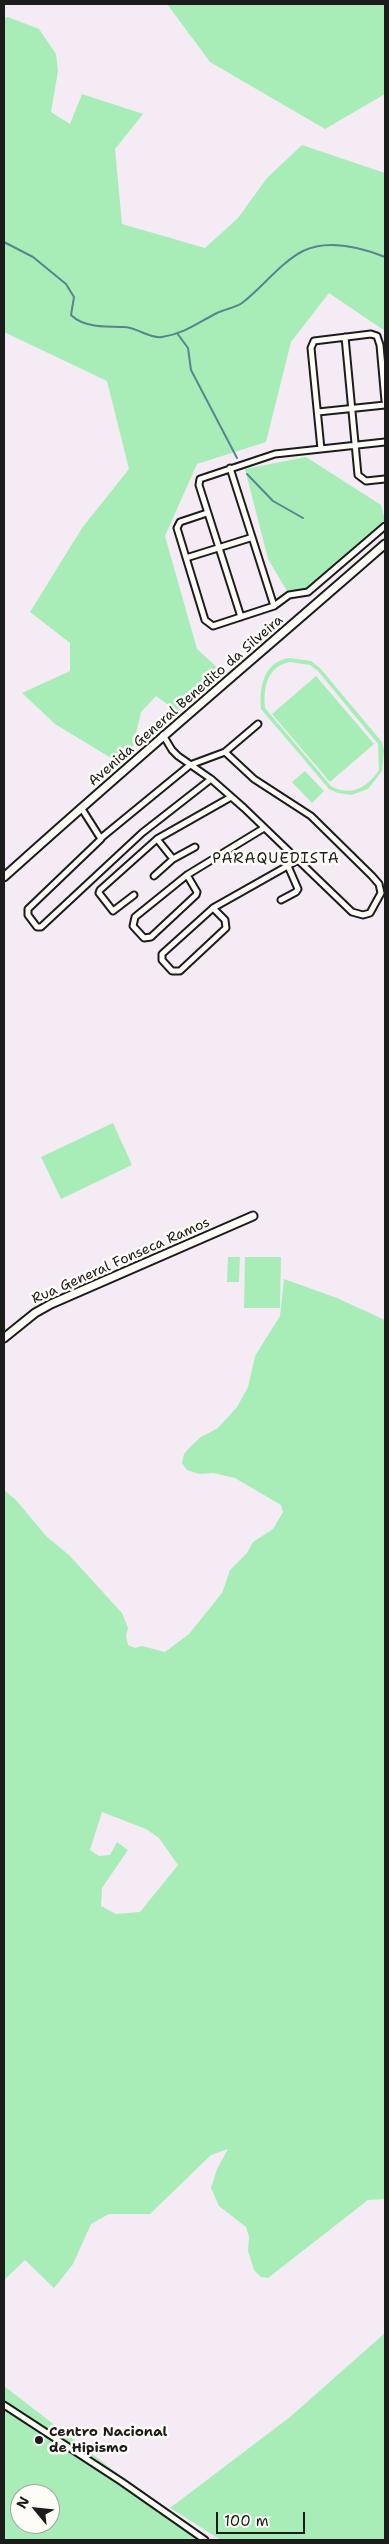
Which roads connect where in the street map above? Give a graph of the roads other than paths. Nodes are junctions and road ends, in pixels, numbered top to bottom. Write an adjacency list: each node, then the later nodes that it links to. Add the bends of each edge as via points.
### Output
1 (345, 337): 2 (street, via 376,336 380,340); 5 (street); 6 (street, via 317,340 312,344)
2 (384, 369): 3 (street)
3 (385, 401)
4 (385, 406): 5 (street)
5 (352, 409): 6 (street); 8 (street)
6 (318, 412): 9 (street)
7 (385, 442): 8 (street)
8 (356, 445): 9 (street); 11 (street, via 360,478 366,481)
9 (321, 449): 10 (street, via 275,454)
10 (230, 468): 12 (street, via 199,480); 14 (street)
11 (385, 479)
12 (207, 513): 16 (street); 17 (street, via 178,525 177,532)
13 (385, 526): 18 (street, via 314,588 304,594 288,596)
14 (250, 538): 16 (street); 18 (street)
15 (385, 544): 21 (main road, Avenida General Benedito da Silveira)
16 (218, 548): 17 (street); 19 (street)
17 (186, 558): 19 (street, via 207,623 215,626)
18 (274, 606): 19 (street)
19 (241, 617)
20 (258, 724): 22 (street)
21 (164, 735): 23 (street, via 172,750); 26 (main road, Avenida General Benedito da Silveira)
22 (225, 752): 23 (street); 32 (street, via 254,779 311,816 372,876 381,893 375,907 363,915 352,912)
23 (190, 765): 24 (street); 28 (street)
24 (211, 779): 25 (street); 28 (street, via 142,833 41,927 37,926 28,916 28,909)
25 (230, 797): 27 (street); 29 (street)
26 (82, 809): 28 (street); 36 (main road, Avenida General Benedito da Silveira)
27 (264, 828): 32 (street); 34 (street)
28 (101, 838)
29 (158, 838): 31 (street); 37 (street, via 99,893 113,911)
30 (195, 846): 31 (street)
31 (173, 860): 35 (street)
32 (298, 860): 33 (street)
33 (288, 866): 38 (street, via 298,888); 39 (street)
34 (187, 875): 34 (street, via 135,917 133,926 144,938 151,937 196,895)
35 (154, 876)
36 (4, 877)
37 (134, 895)
38 (282, 900)
39 (213, 908): 39 (street, via 162,954 162,960 172,971 180,971 226,928 225,920)
40 (253, 1216): 41 (main road, Rua General Fonseca Ramos, via 51,1304)
41 (4, 1338)
42 (4, 2405): 43 (street)
43 (205, 2540)

